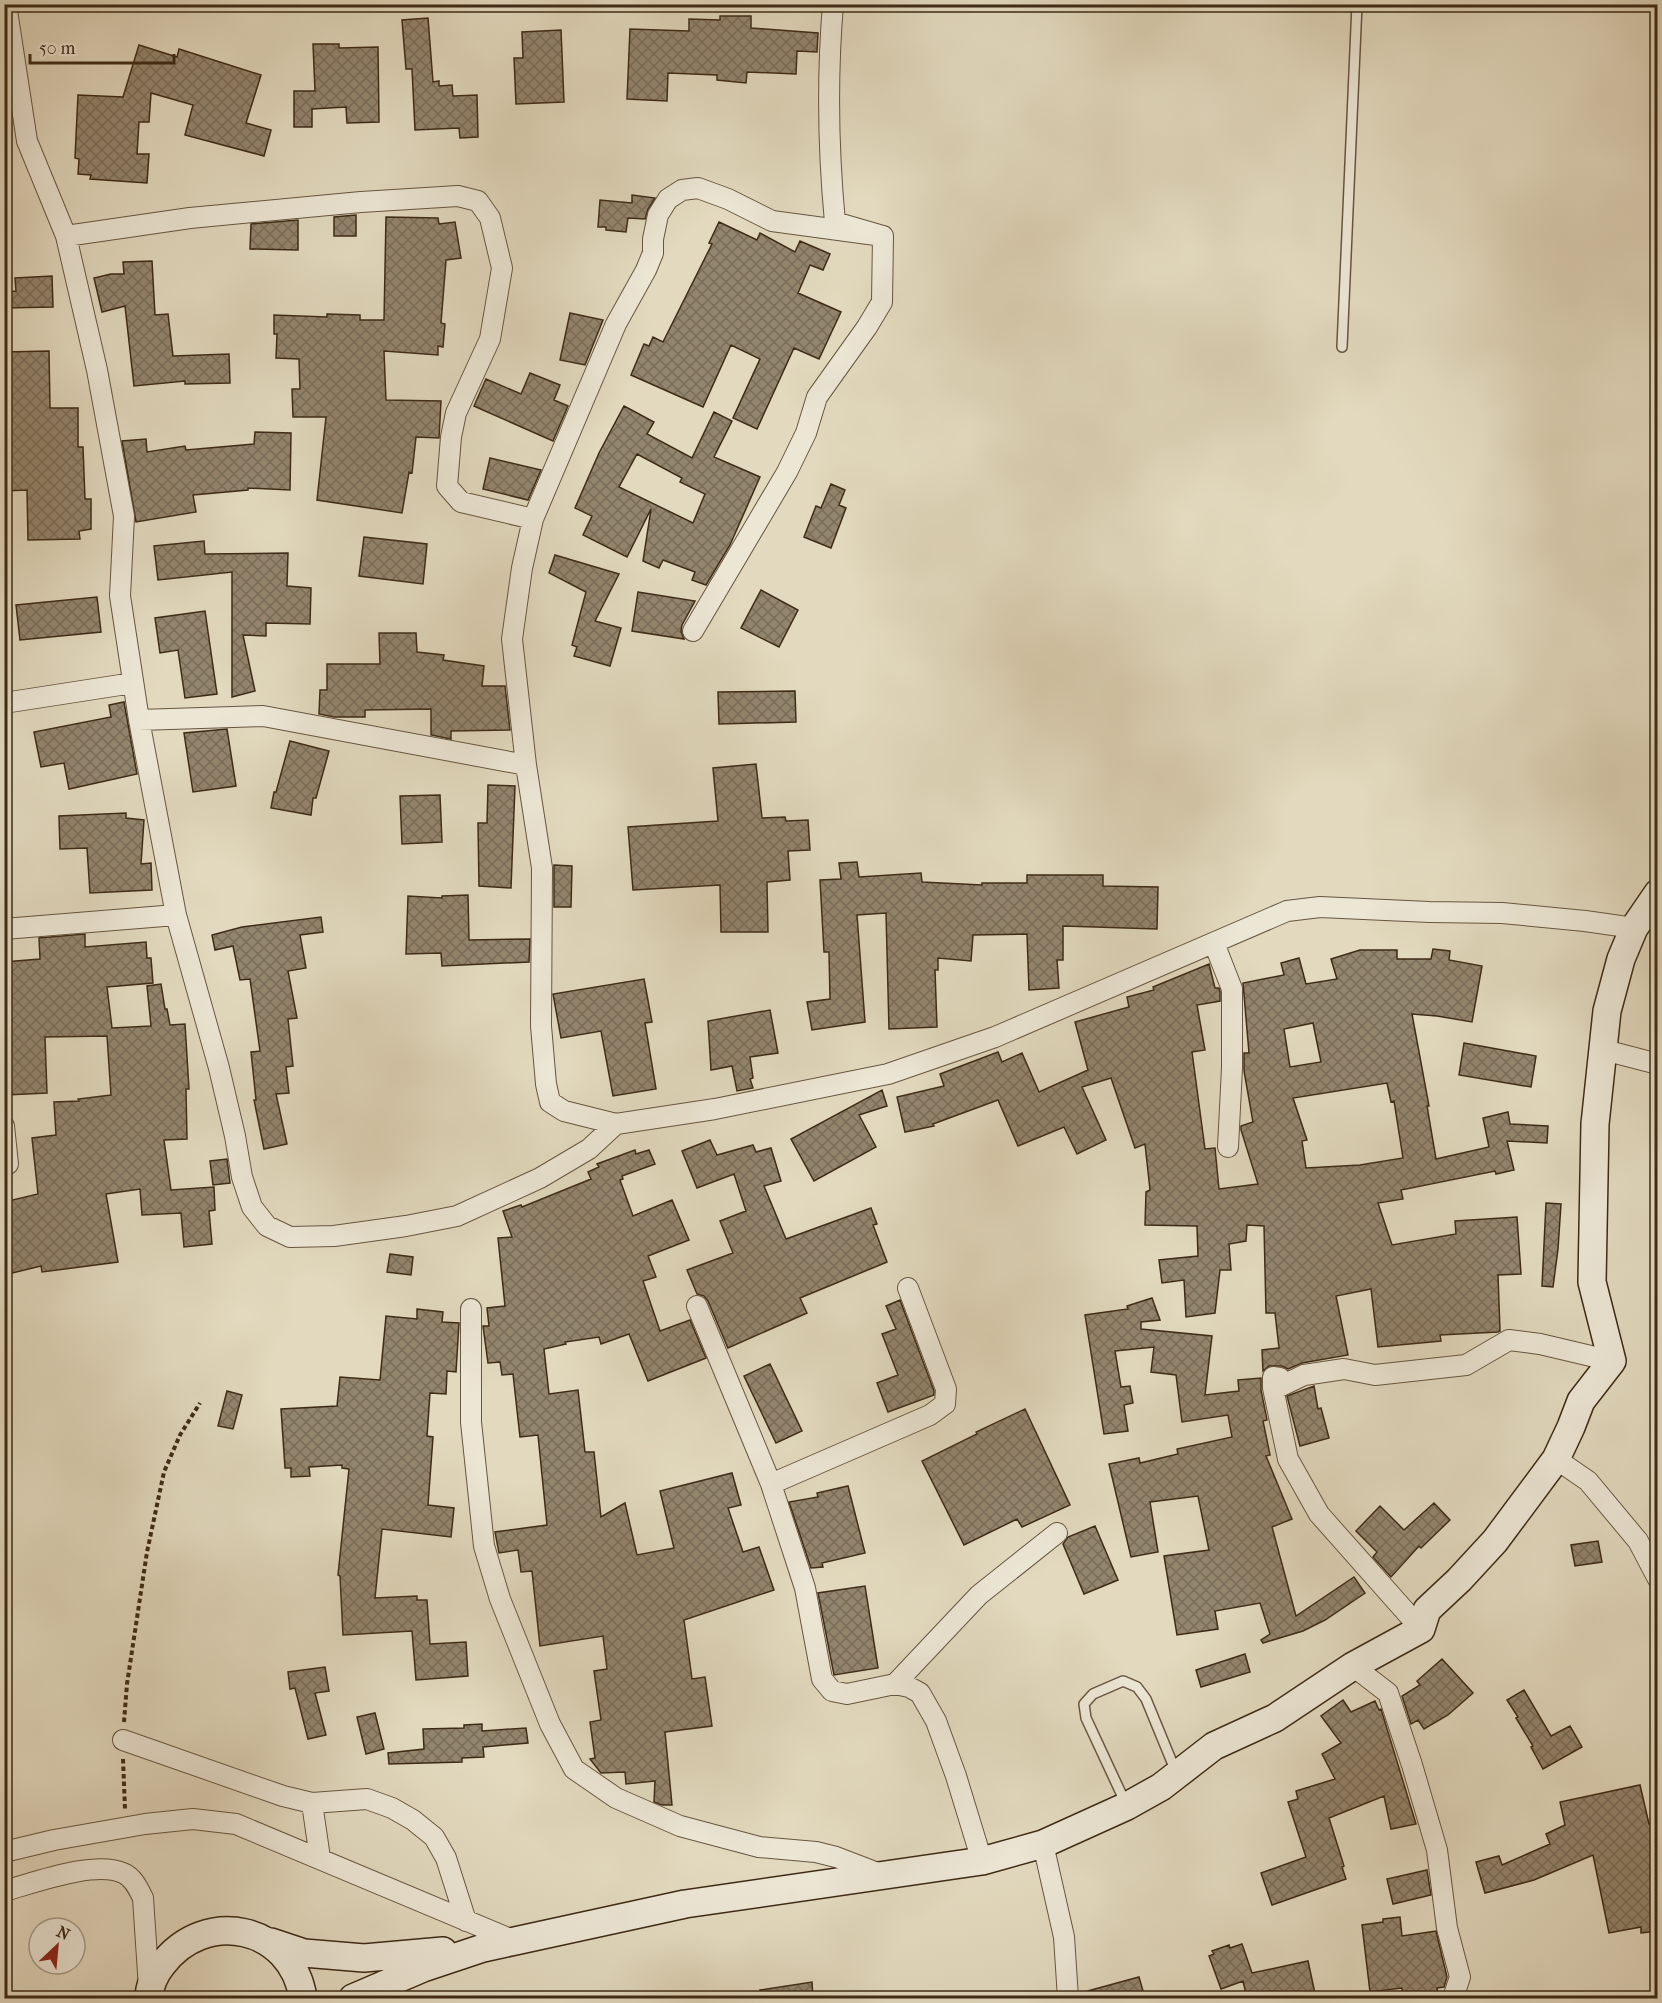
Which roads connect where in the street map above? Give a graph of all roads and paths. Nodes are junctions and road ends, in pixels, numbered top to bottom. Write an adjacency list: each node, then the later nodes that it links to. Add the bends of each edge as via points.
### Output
1 (6, 4): 4 (street, via 27,141)
2 (833, 4): 5 (street, via 829,102 835,222)
3 (1357, 4): 6 (lane)
4 (66, 236): 7 (street, via 190,218 362,202 458,196 478,201 490,218 502,268 490,339 456,413 447,486 461,502); 9 (street, via 97,370 124,516 120,596)
5 (883, 236): 7 (street, via 772,221 698,188 682,190 668,199 658,215 653,253 646,270 616,324); 8 (street, via 882,302 817,397 806,434 787,472)
6 (1342, 347)
7 (533, 519): 12 (street, via 512,639)
8 (693, 632)
9 (133, 683): 10 (street); 11 (street)
10 (4, 703)
11 (139, 720): 12 (street, via 263,716); 14 (street)
12 (526, 765): 20 (street, via 542,868 541,1026 550,1102 564,1111)
13 (1658, 893): 15 (main road)
14 (176, 915): 16 (street); 20 (street, via 219,1068 252,1207 267,1226 290,1237 334,1236 457,1216 580,1155)
15 (1634, 928): 17 (street, via 1502,913 1320,907 1287,911); 18 (main road, via 1607,1011)
16 (4, 929)
17 (1214, 943): 20 (street, via 995,1037 888,1074 715,1109); 22 (street, via 1232,989)
18 (1604, 1050): 19 (street); 27 (main road, via 1594,1124 1592,1282)
19 (1658, 1064)
20 (616, 1124)
21 (4, 1126): 23 (street)
22 (1228, 1147)
23 (8, 1164)
24 (908, 1288): 30 (street, via 946,1389 945,1404 930,1415)
25 (697, 1306): 30 (street)
26 (471, 1309): 45 (street, via 471,1422 484,1546 500,1599 550,1724 574,1769 616,1798 680,1826 759,1847 826,1854)
27 (1612, 1361): 29 (main road, via 1581,1401); 33 (street, via 1509,1340 1466,1365 1375,1375 1344,1369 1304,1375 1279,1387 1280,1377 1273,1377 1288,1459 1319,1514)
28 (200, 1403): 36 (path, via 180,1435 164,1473 126,1684)
29 (1556, 1459): 32 (street, via 1588,1481 1638,1541); 33 (main road, via 1495,1541 1427,1610)
30 (771, 1484): 35 (street, via 805,1588 822,1679 832,1691 847,1694)
31 (1057, 1533): 35 (street, via 979,1595)
32 (1658, 1579)
33 (1421, 1629): 34 (main road)
34 (1353, 1666): 37 (main road, via 1275,1718 1214,1746); 55 (street, via 1388,1693 1412,1765 1437,1850 1447,1928 1460,1977)
35 (895, 1684): 44 (street, via 920,1693 936,1721)
36 (123, 1740): 38 (street); 40 (path)
37 (1177, 1775): 39 (main road); 39 (lane, via 1146,1699 1137,1687 1123,1681 1093,1694 1084,1704 1086,1718)
38 (312, 1803): 43 (street); 47 (street, via 367,1799 413,1820 434,1837 446,1858)
39 (1128, 1806): 41 (main road)
40 (126, 1827): 42 (street); 43 (street, via 194,1819 236,1824)
41 (1043, 1844): 44 (main road); 54 (street, via 1064,1937)
42 (4, 1852)
43 (320, 1858): 47 (street)
44 (982, 1860): 45 (main road)
45 (884, 1875): 49 (main road, via 685,1904)
46 (4, 1891): 51 (street, via 82,1870 123,1873 137,1885 143,1898)
47 (466, 1921): 49 (street)
48 (262, 1939): 50 (main road, via 303,1953 364,1958); 51 (main road, via 239,1931 215,1931 192,1938 172,1952 157,1971); 52 (main road, via 282,1953 296,1973)
49 (515, 1941): 50 (main road)
50 (483, 1948): 53 (main road)
51 (149, 1996)
52 (303, 1998)
53 (353, 1998)
54 (1068, 1998)
55 (1453, 1998)

